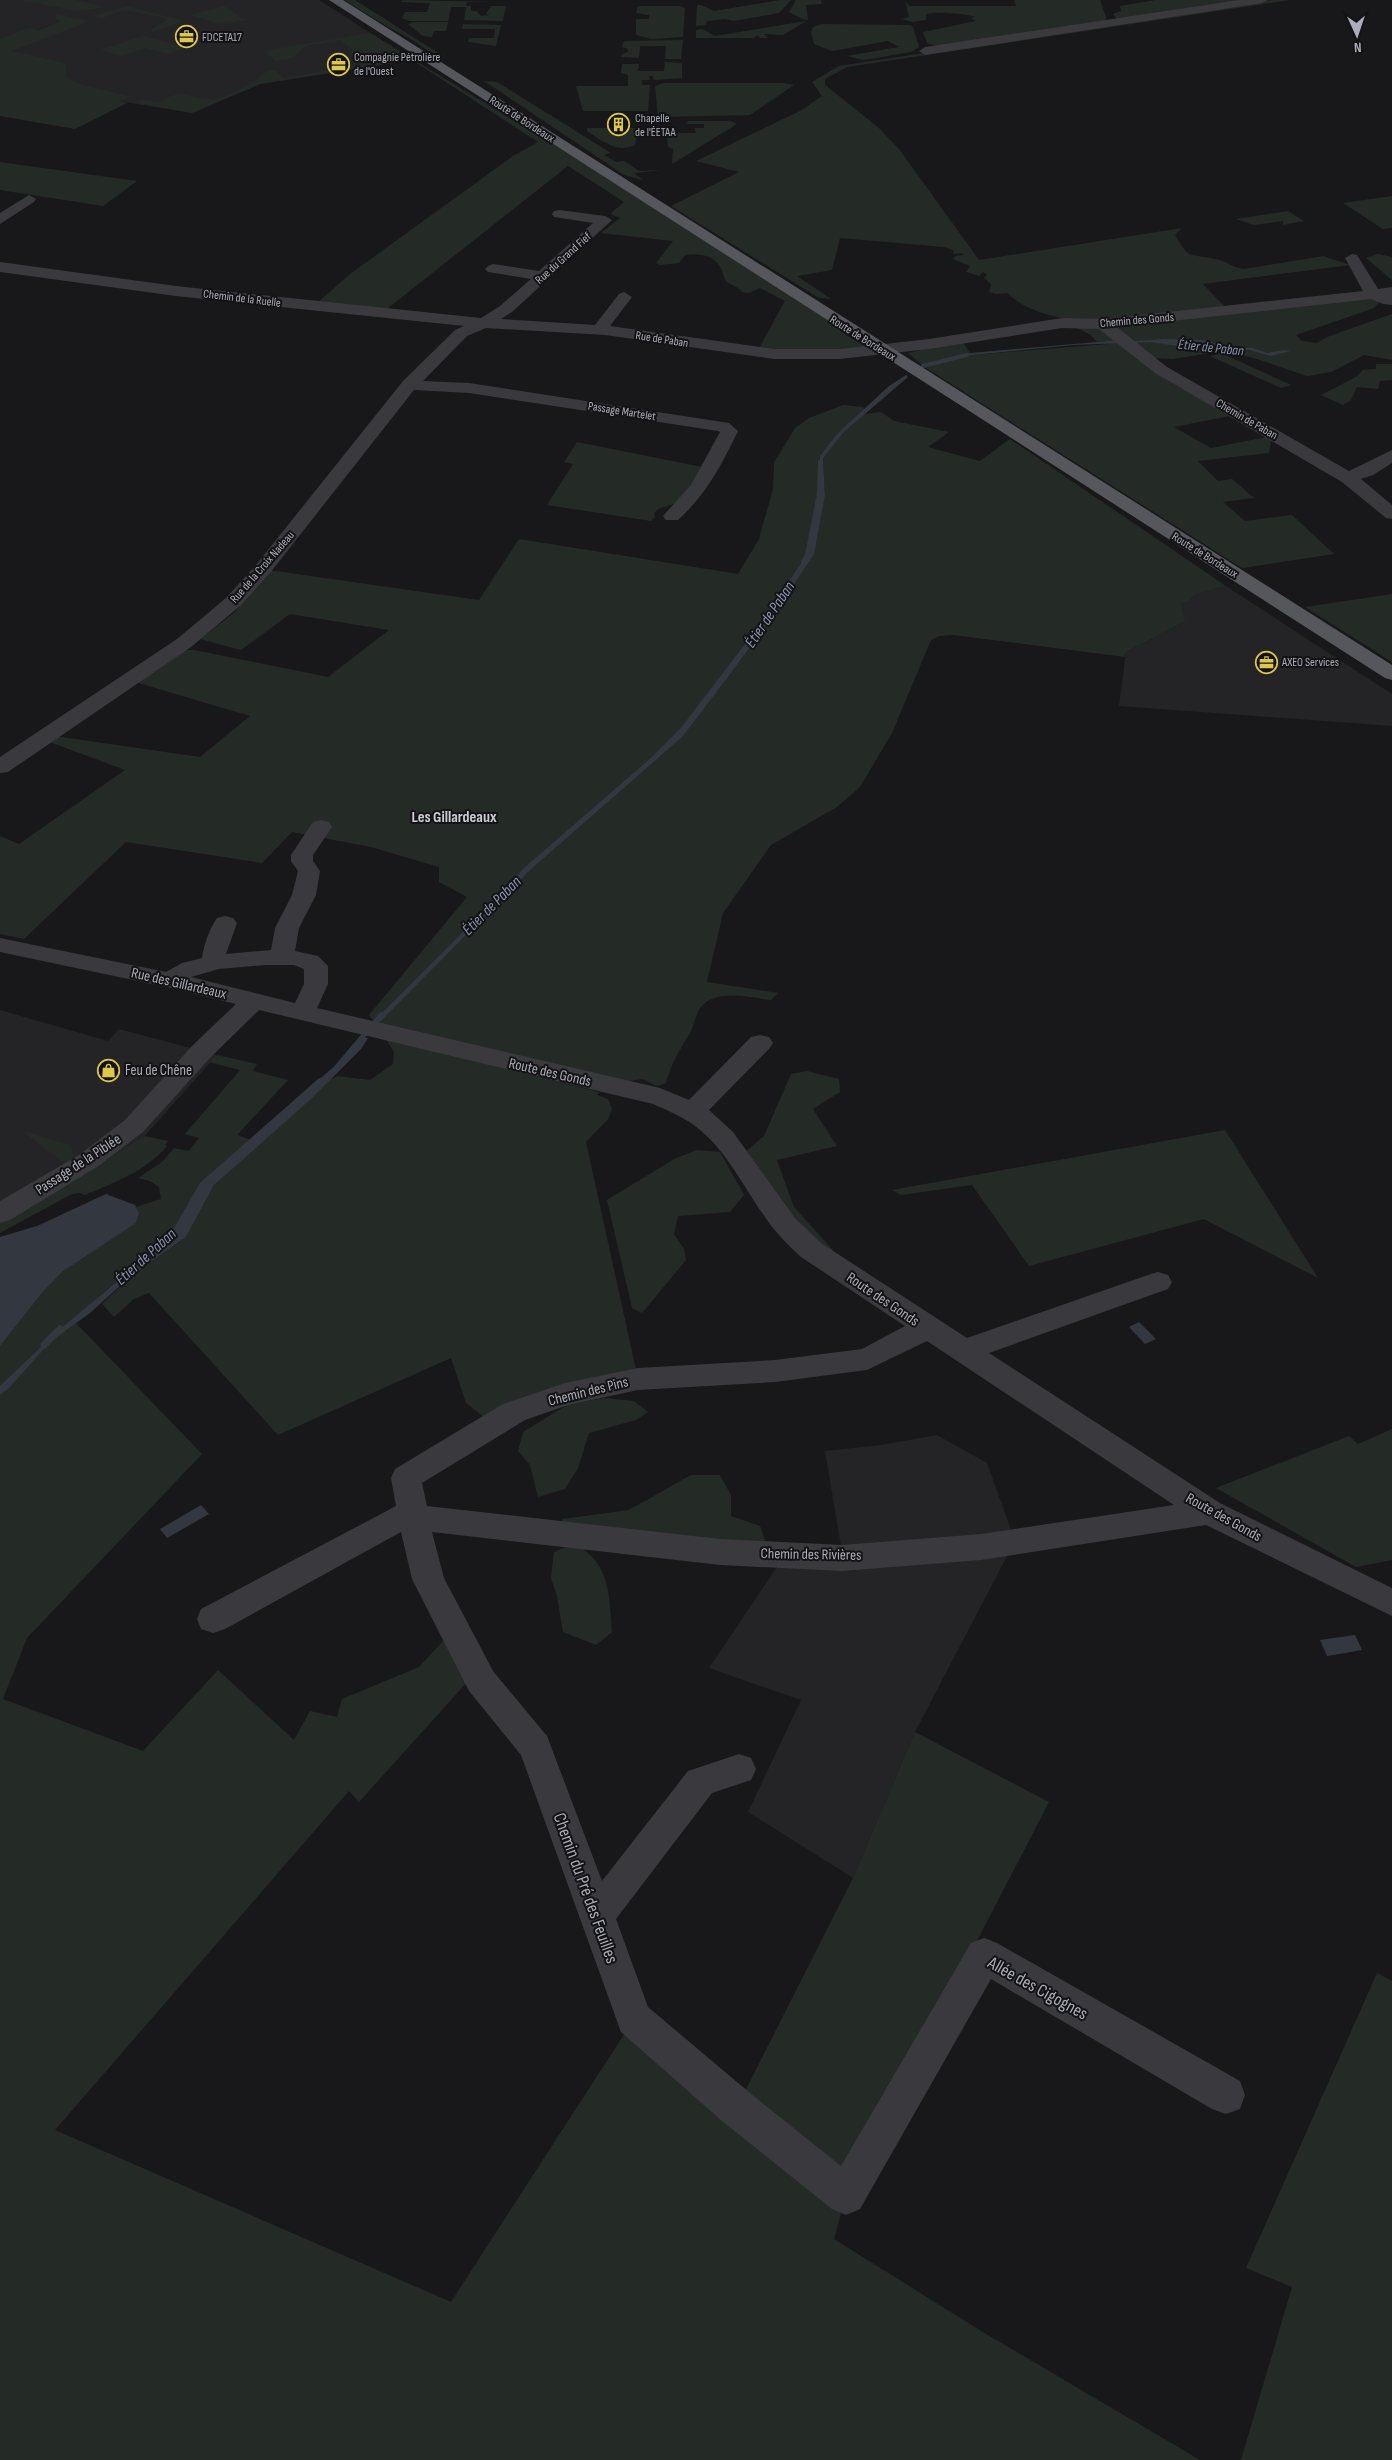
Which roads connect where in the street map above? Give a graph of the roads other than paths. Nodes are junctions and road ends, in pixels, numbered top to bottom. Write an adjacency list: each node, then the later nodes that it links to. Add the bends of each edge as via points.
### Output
1 (335, 0): 18 (main road, Route de Bordeaux)
2 (1262, 0): 3 (street)
3 (925, 51)
4 (29, 199): 6 (street)
5 (559, 214): 10 (street, Rue du Grand Fief, via 605,220)
6 (0, 220)
7 (1352, 258): 12 (street)
8 (0, 267): 15 (street, Chemin de la Ruelle, via 176,291)
9 (493, 269): 10 (street)
10 (542, 276): 15 (street, Rue du Grand Fief, via 506,309)
11 (1392, 292): 12 (street, Chemin des Gonds)
12 (1373, 294): 14 (street); 16 (street, Chemin des Gonds)
13 (624, 297): 17 (street)
14 (1392, 302)
15 (484, 323): 17 (street, Rue de Paban); 20 (street, Rue de la Croix Nadeau, via 461,333)
16 (1102, 324): 18 (street, Chemin des Gonds, via 1062,323); 22 (street, Chemin de Paban, via 1161,370)
17 (599, 330): 19 (street, Rue de Paban, via 774,354)
18 (882, 349): 19 (street, Chemin des Gonds); 25 (main road, Route de Bordeaux)
19 (840, 354)
20 (409, 385): 24 (street, Passage Martelet, via 469,388 723,427 729,431 712,467 686,505); 26 (street, Rue de la Croix Nadeau, via 263,569 233,602 184,643)
21 (1392, 455): 22 (street, via 1367,471)
22 (1348, 478): 23 (street, Chemin de Paban)
23 (1392, 514)
24 (672, 516)
25 (1392, 674)
26 (1, 766)
27 (321, 826): 30 (street, via 302,855 309,871 308,884 287,928)
28 (225, 924): 31 (street)
29 (0, 945): 32 (street, Rue des Gillardeaux)
30 (282, 958): 31 (street); 34 (street, via 304,959 316,966 315,986)
31 (213, 962): 32 (street, via 185,971)
32 (171, 980): 33 (street, Rue des Gillardeaux)
33 (254, 1000): 34 (street, Rue des Gillardeaux); 38 (street, Passage de la Piblée, via 201,1052 134,1126 88,1161)
34 (302, 1012): 35 (street, Rue des Gillardeaux)
35 (368, 1029): 37 (street, Route des Gonds, via 660,1097)
36 (760, 1043): 37 (street)
37 (693, 1111): 40 (street, Route des Gonds, via 725,1138 792,1235)
38 (0, 1213)
39 (1158, 1282): 41 (street)
40 (926, 1328): 41 (street, Route des Gonds); 43 (street, Chemin des Pins, via 867,1359 775,1371 638,1379 565,1394 514,1412 406,1478)
41 (962, 1351): 42 (street, Route des Gonds)
42 (1209, 1512): 43 (street, Chemin des Rivières, via 980,1547 842,1558 720,1552); 44 (street, Route des Gonds)
43 (412, 1517): 45 (street, via 401,1517); 47 (street, Chemin du Pré des Feuilles, via 428,1579 481,1681 535,1747)
44 (1392, 1603)
45 (213, 1619)
46 (739, 1769): 47 (street, via 700,1782)
47 (596, 1916): 49 (street, Chemin du Pré des Feuilles, via 634,2019 736,2107)
48 (1226, 2095): 49 (street, Allée des Cigognes, via 984,1954)
49 (846, 2194)

